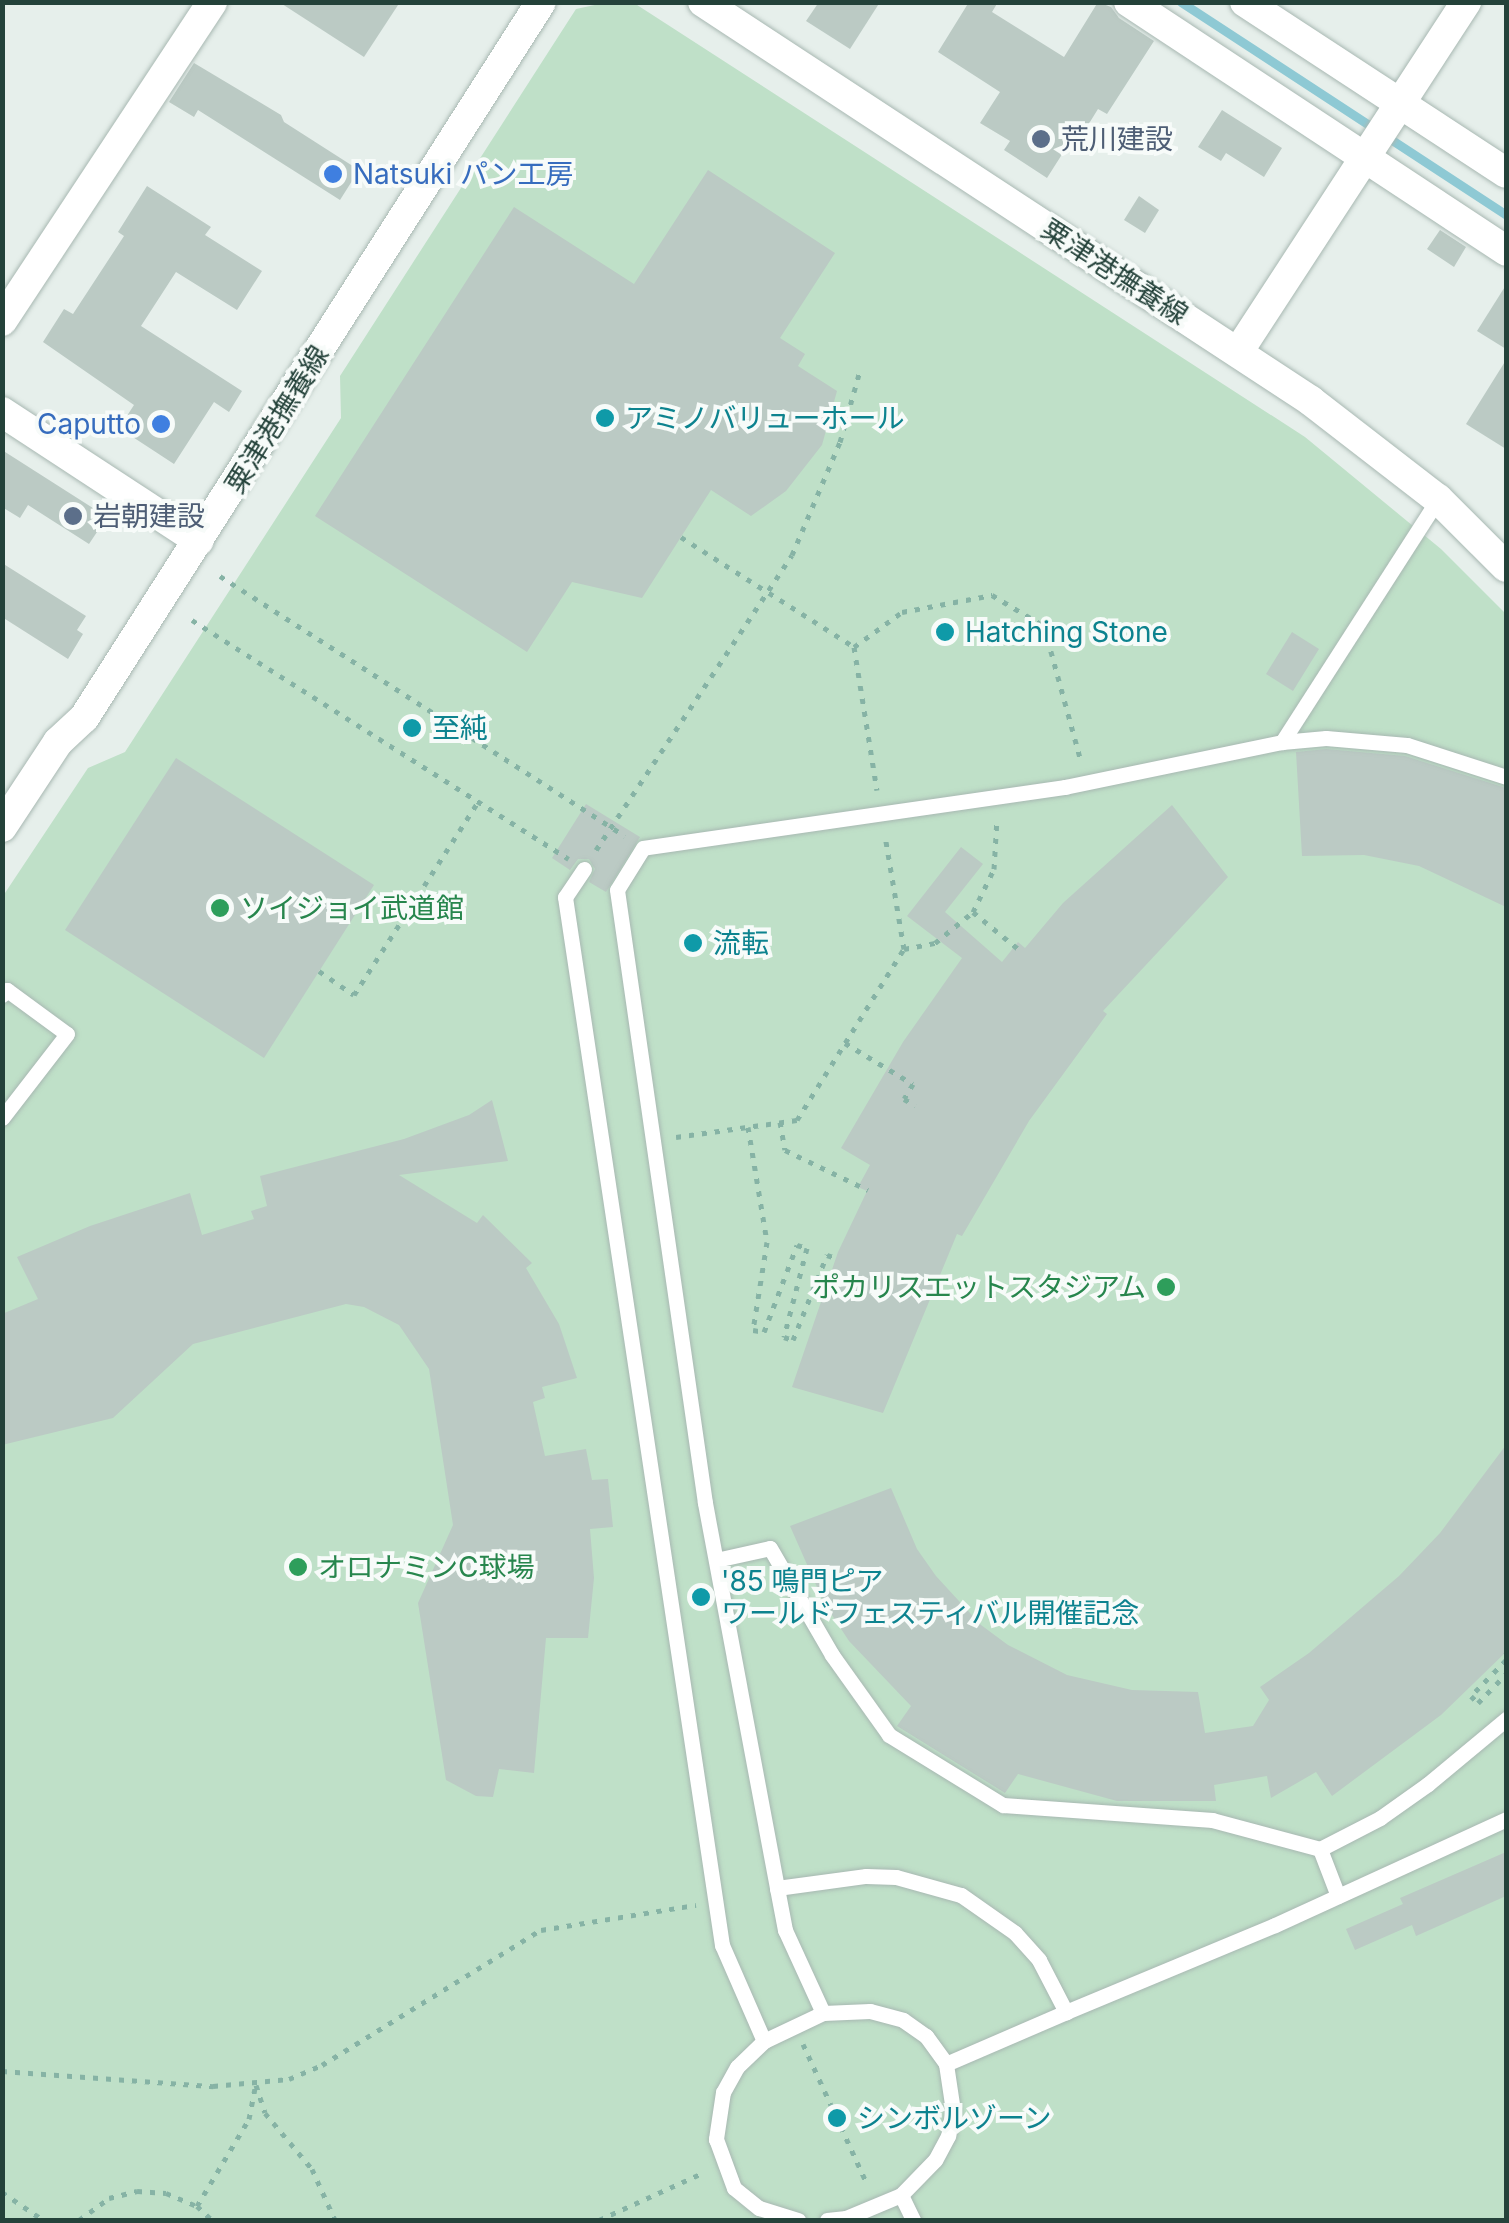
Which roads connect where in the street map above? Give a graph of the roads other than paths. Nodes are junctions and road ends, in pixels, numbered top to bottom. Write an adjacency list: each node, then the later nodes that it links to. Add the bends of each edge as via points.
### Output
1 (212, 2): 11 (main road)
2 (541, 2): 15 (main road, 粟津港撫養線)
3 (703, 2): 12 (main road, 粟津港撫養線)
4 (1128, 2): 8 (main road)
5 (1245, 2): 7 (main road)
6 (1466, 2): 7 (main road)
7 (1397, 108): 8 (main road); 9 (main road)
8 (1367, 156): 10 (main road); 12 (main road)
9 (1506, 172)
10 (1506, 250)
11 (2, 321)
12 (1238, 352): 14 (main road, 粟津港撫養線)
13 (2, 412): 15 (main road)
14 (1438, 500): 16 (main road, 粟津港撫養線); 17 (lane)
15 (199, 540): 19 (main road, 粟津港撫養線, via 84,718 58,742)
16 (1506, 568)
17 (1282, 742): 18 (lane, via 1326,738 1407,745); 23 (lane, via 1086,782 643,848 616,890)
18 (1506, 777)
19 (2, 827)
20 (584, 869): 31 (lane, via 565,897 722,1945)
21 (2, 996): 22 (lane, via 7,990 67,1034)
22 (2, 1118)
23 (716, 1560): 26 (lane, via 770,1548 832,1655 889,1735 1003,1805 1212,1820); 27 (lane)
24 (1506, 1719): 26 (lane, via 1380,1818)
25 (1506, 1819): 28 (lane)
26 (1320, 1849): 28 (lane)
27 (777, 1888): 29 (lane, via 896,1877 960,1896 1016,1933); 30 (lane, via 785,1930)
28 (1338, 1896): 29 (lane)
29 (1066, 2012): 32 (lane)
30 (822, 2013): 31 (lane); 32 (lane, via 870,2011 903,2020 926,2036)
31 (764, 2041): 35 (lane, via 723,2092 716,2139 734,2188 759,2208)
32 (946, 2064): 33 (lane, via 953,2111 948,2136)
33 (902, 2195): 34 (lane); 37 (lane)
34 (846, 2219): 36 (lane)
35 (798, 2220)
36 (827, 2220)
37 (913, 2220)

